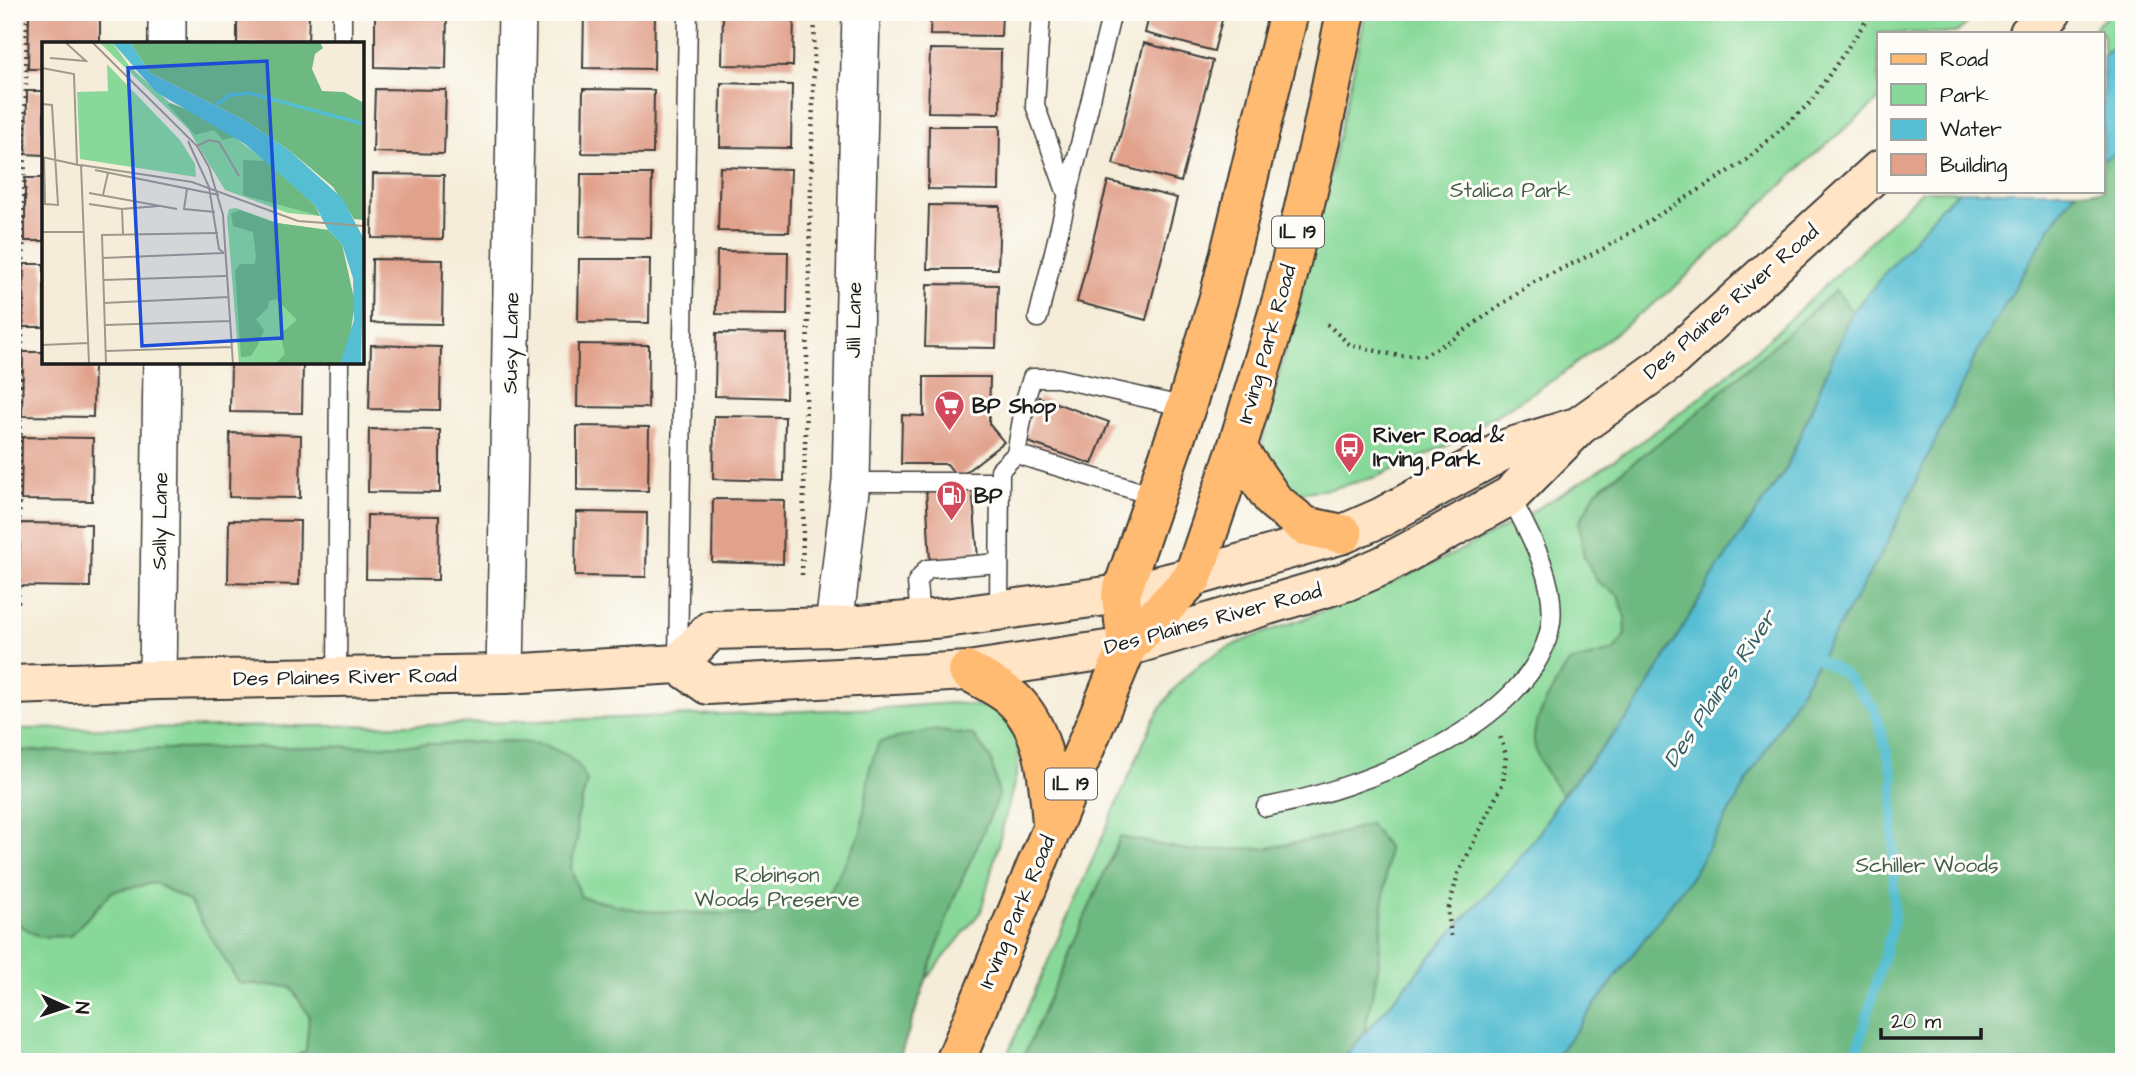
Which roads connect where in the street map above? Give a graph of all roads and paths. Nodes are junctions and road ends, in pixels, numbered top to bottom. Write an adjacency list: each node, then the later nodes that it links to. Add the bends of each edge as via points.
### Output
1 (27, 12): 36 (path, via 18,604)
2 (167, 12): 15 (street)
3 (342, 12): 16 (lane)
4 (516, 12): 43 (street, Susy Lane)
5 (688, 12): 41 (lane)
6 (815, 12): 34 (path)
7 (861, 12): 27 (street, Jill Lane)
8 (1041, 12): 18 (lane, via 1035,105)
9 (1112, 12): 18 (lane)
10 (1289, 12): 23 (main road, Irving Park Road / IL 19, via 1220,294)
11 (1346, 12): 25 (main road, Irving Park Road / IL 19, via 1283,296)
12 (1872, 12): 20 (path, via 1810,103 1744,162 1607,247 1532,283 1450,341 1424,355 1399,356 1350,345)
13 (2052, 12): 14 (main road)
14 (2030, 32)
15 (167, 42)
16 (342, 42)
17 (1877, 172): 24 (main road, Des Plaines River Road, via 1666,364)
18 (1068, 197): 19 (lane)
19 (1038, 318)
20 (1327, 324)
21 (162, 364): 45 (street, Sally Lane)
22 (339, 364): 44 (lane)
23 (1186, 407): 26 (lane, via 1058,378 1032,378); 29 (main road, Irving Park Road / IL 19)
24 (1579, 426): 30 (main road, Des Plaines River Road); 31 (main road, Des Plaines River Road, via 1508,448)
25 (1237, 448): 31 (main road, via 1274,501 1306,526); 33 (main road, Irving Park Road / IL 19)
26 (1016, 454): 28 (lane, via 1000,470); 29 (lane)
27 (851, 482): 28 (lane); 39 (street, Jill Lane)
28 (1000, 482): 32 (lane)
29 (1154, 496): 35 (main road, Irving Park Road / IL 19)
30 (1510, 496): 40 (main road, Des Plaines River Road, via 1345,582); 47 (lane, via 1541,563 1551,620 1532,671)
31 (1343, 534): 33 (main road, Des Plaines River Road)
32 (999, 563): 37 (lane); 38 (lane, via 927,569 917,582)
33 (1193, 577): 35 (main road, Des Plaines River Road); 40 (main road, Irving Park Road / IL 19)
34 (802, 583)
35 (1121, 594): 37 (main road, Des Plaines River Road); 40 (main road, Irving Park Road / IL 19)
36 (12, 605)
37 (999, 611): 38 (main road, Des Plaines River Road)
38 (920, 620): 39 (main road, Des Plaines River Road)
39 (834, 627): 41 (main road, Des Plaines River Road, via 711,631)
40 (1127, 647): 42 (main road, Des Plaines River Road); 49 (main road, Irving Park Road / IL 19)
41 (678, 664): 42 (main road, Des Plaines River Road, via 708,685); 43 (main road, Des Plaines River Road)
42 (968, 671): 49 (main road, via 1014,699 1032,725 1046,763)
43 (505, 674): 44 (main road, Des Plaines River Road)
44 (337, 677): 45 (main road, Des Plaines River Road)
45 (158, 680): 46 (main road, Des Plaines River Road)
46 (12, 685)
47 (1493, 710): 48 (lane, via 1399,766 1345,788); 50 (path, via 1506,755 1503,783 1458,873 1448,911)
48 (1266, 807)
49 (1053, 828): 51 (main road, Irving Park Road / IL 19)
50 (1451, 936)
51 (955, 1062)

